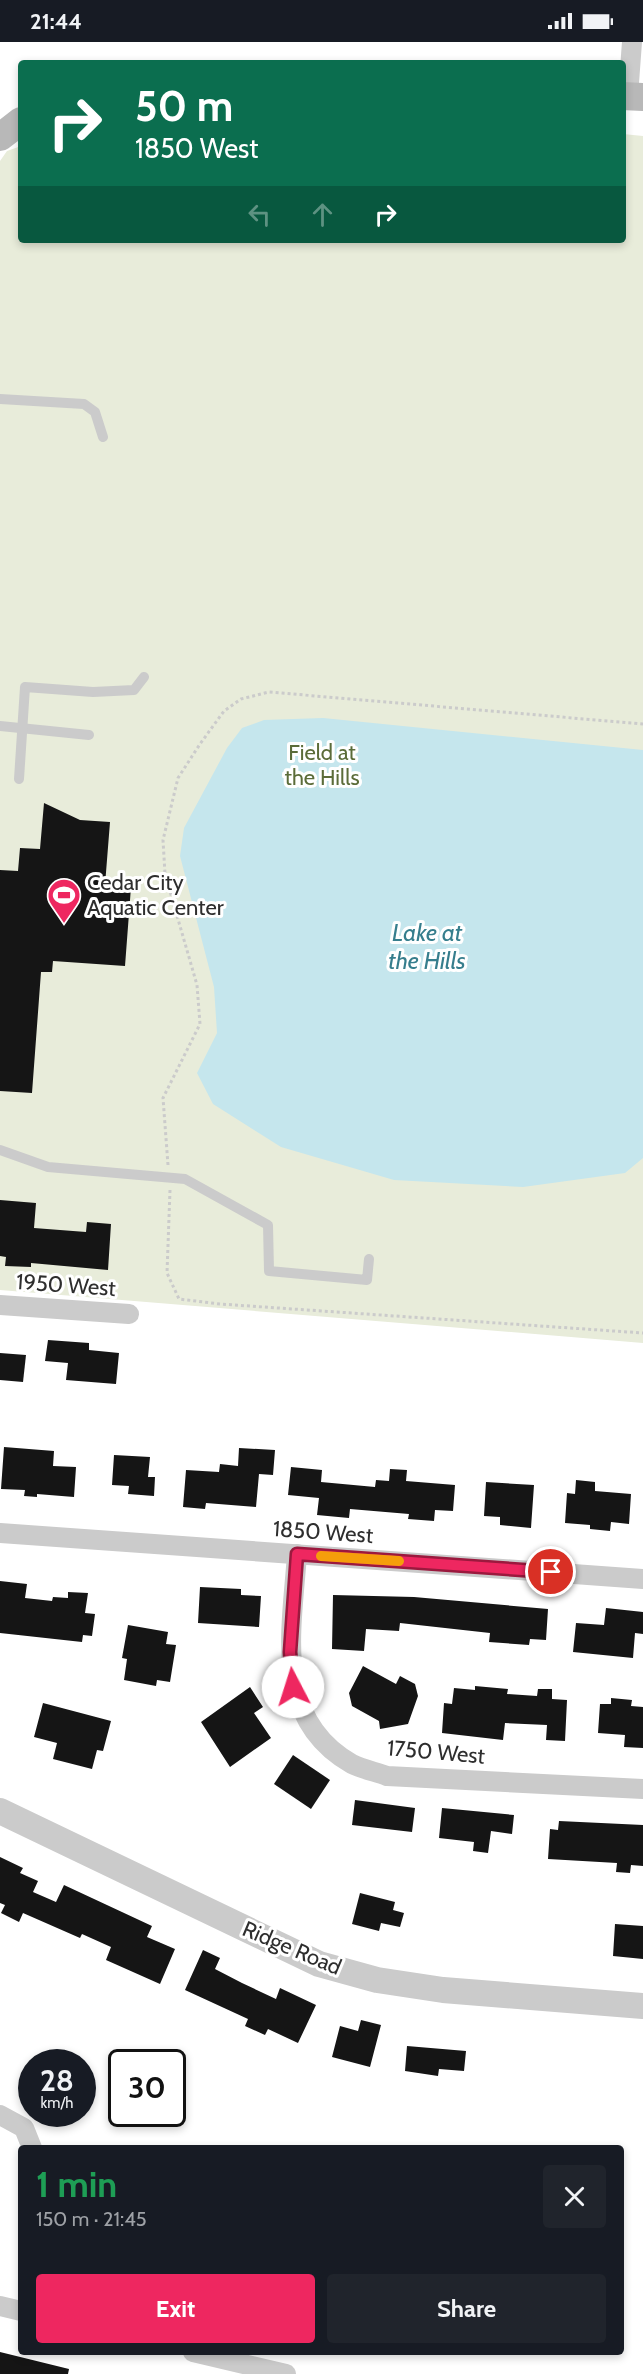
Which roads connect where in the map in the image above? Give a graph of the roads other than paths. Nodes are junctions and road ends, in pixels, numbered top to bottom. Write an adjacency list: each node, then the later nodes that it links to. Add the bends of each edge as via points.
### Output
1 (632, 42): 2 (street)
2 (631, 96)
3 (18, 124): 4 (main road)
4 (0, 137)
5 (0, 399): 6 (lane, via 84,404 96,412)
6 (103, 436)
7 (144, 677): 9 (lane, via 134,690 93,692 25,687)
8 (0, 726): 9 (lane)
9 (22, 728): 10 (lane); 11 (lane)
10 (89, 735)
11 (19, 779)
12 (0, 1150): 13 (lane, via 48,1167 185,1179 268,1225 269,1271 367,1280)
13 (369, 1259)
14 (0, 1305): 15 (street, 1950 West)
15 (129, 1314)
16 (0, 1533): 17 (street, 1850 West)
17 (297, 1554): 18 (street, 1850 West); 19 (street, 1750 West, via 290,1652 293,1687 304,1718 325,1745 353,1764 387,1776)
18 (643, 1579)
19 (643, 1789)
20 (0, 1811): 21 (street, Ridge Road, via 319,1964 377,1980 443,1990)
21 (643, 2006)
22 (0, 2115): 23 (street, via 24,2128)
23 (31, 2145)
24 (0, 2306): 25 (street)
25 (18, 2310)
26 (207, 2355): 27 (street)
27 (286, 2374)

